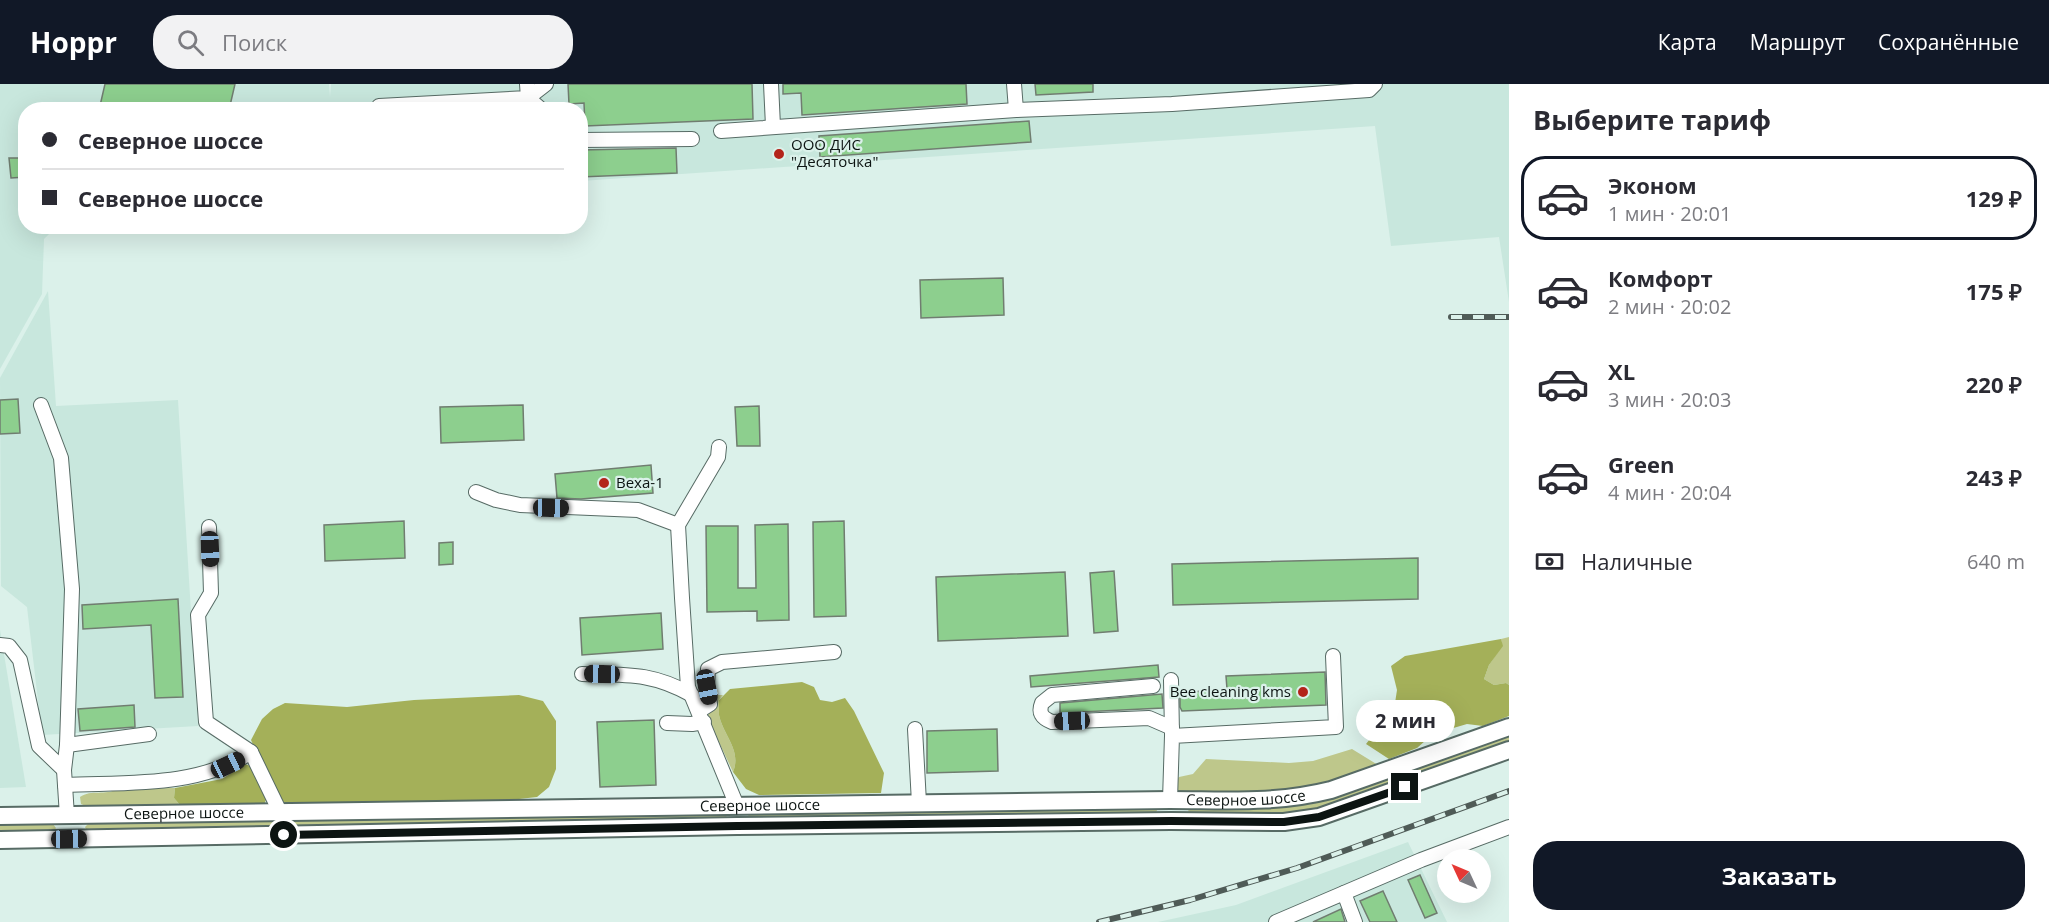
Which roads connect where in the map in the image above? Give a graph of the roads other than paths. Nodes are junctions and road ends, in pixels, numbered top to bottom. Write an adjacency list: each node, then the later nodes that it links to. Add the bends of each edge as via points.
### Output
1 (527, 84): 6 (lane)
2 (546, 84): 6 (lane)
3 (771, 84): 10 (lane)
4 (1014, 84): 9 (lane)
5 (1375, 84): 9 (lane, via 1369,90)
6 (528, 98): 7 (lane); 8 (lane)
7 (454, 102)
8 (533, 102)
9 (1016, 110): 10 (lane)
10 (773, 126): 11 (lane)
11 (721, 131)
12 (692, 139): 13 (lane)
13 (588, 140)
14 (41, 405): 32 (lane, via 61,458 71,577)
15 (719, 447): 17 (lane, via 718,457)
16 (476, 492): 17 (lane, via 520,505 638,510)
17 (678, 525): 25 (lane, via 688,687)
18 (209, 527): 34 (lane, via 211,593 198,615 206,722)
19 (0, 645): 35 (lane, via 9,646 20,660 39,746)
20 (834, 652): 26 (lane, via 722,662 708,669 710,704)
21 (1333, 656): 30 (lane, via 1336,728)
22 (582, 674): 25 (lane, via 642,675)
23 (1171, 680): 30 (lane)
24 (1153, 686): 30 (lane, via 1052,695 1042,702 1040,713 1052,722 1149,718)
25 (692, 695): 26 (lane)
26 (702, 716): 27 (lane, via 692,724); 39 (lane)
27 (667, 723)
28 (1509, 727): 37 (main road, Северное шоссе, via 1302,797 1272,801)
29 (915, 729): 38 (lane)
30 (1172, 732): 37 (lane)
31 (148, 734): 32 (lane)
32 (67, 745): 35 (lane)
33 (1509, 750): 43 (main road, Северное шоссе, via 1319,817 1284,822)
34 (250, 752): 36 (lane, via 217,770 167,780); 40 (lane)
35 (64, 770): 36 (lane)
36 (65, 785): 42 (lane)
37 (1170, 800): 38 (main road, Северное шоссе); 43 (main road)
38 (919, 803): 39 (main road, Северное шоссе)
39 (737, 806): 40 (main road, Северное шоссе); 44 (main road)
40 (280, 813): 42 (main road, Северное шоссе)
41 (0, 816): 42 (main road, Северное шоссе)
42 (67, 816): 46 (main road)
43 (1171, 821): 44 (main road, Северное шоссе)
44 (737, 826): 46 (main road, Северное шоссе)
45 (1509, 826): 48 (lane)
46 (69, 839): 47 (main road, Северное шоссе)
47 (0, 840)
48 (1344, 893): 49 (lane); 50 (lane)
49 (1276, 922)
50 (1355, 922)

